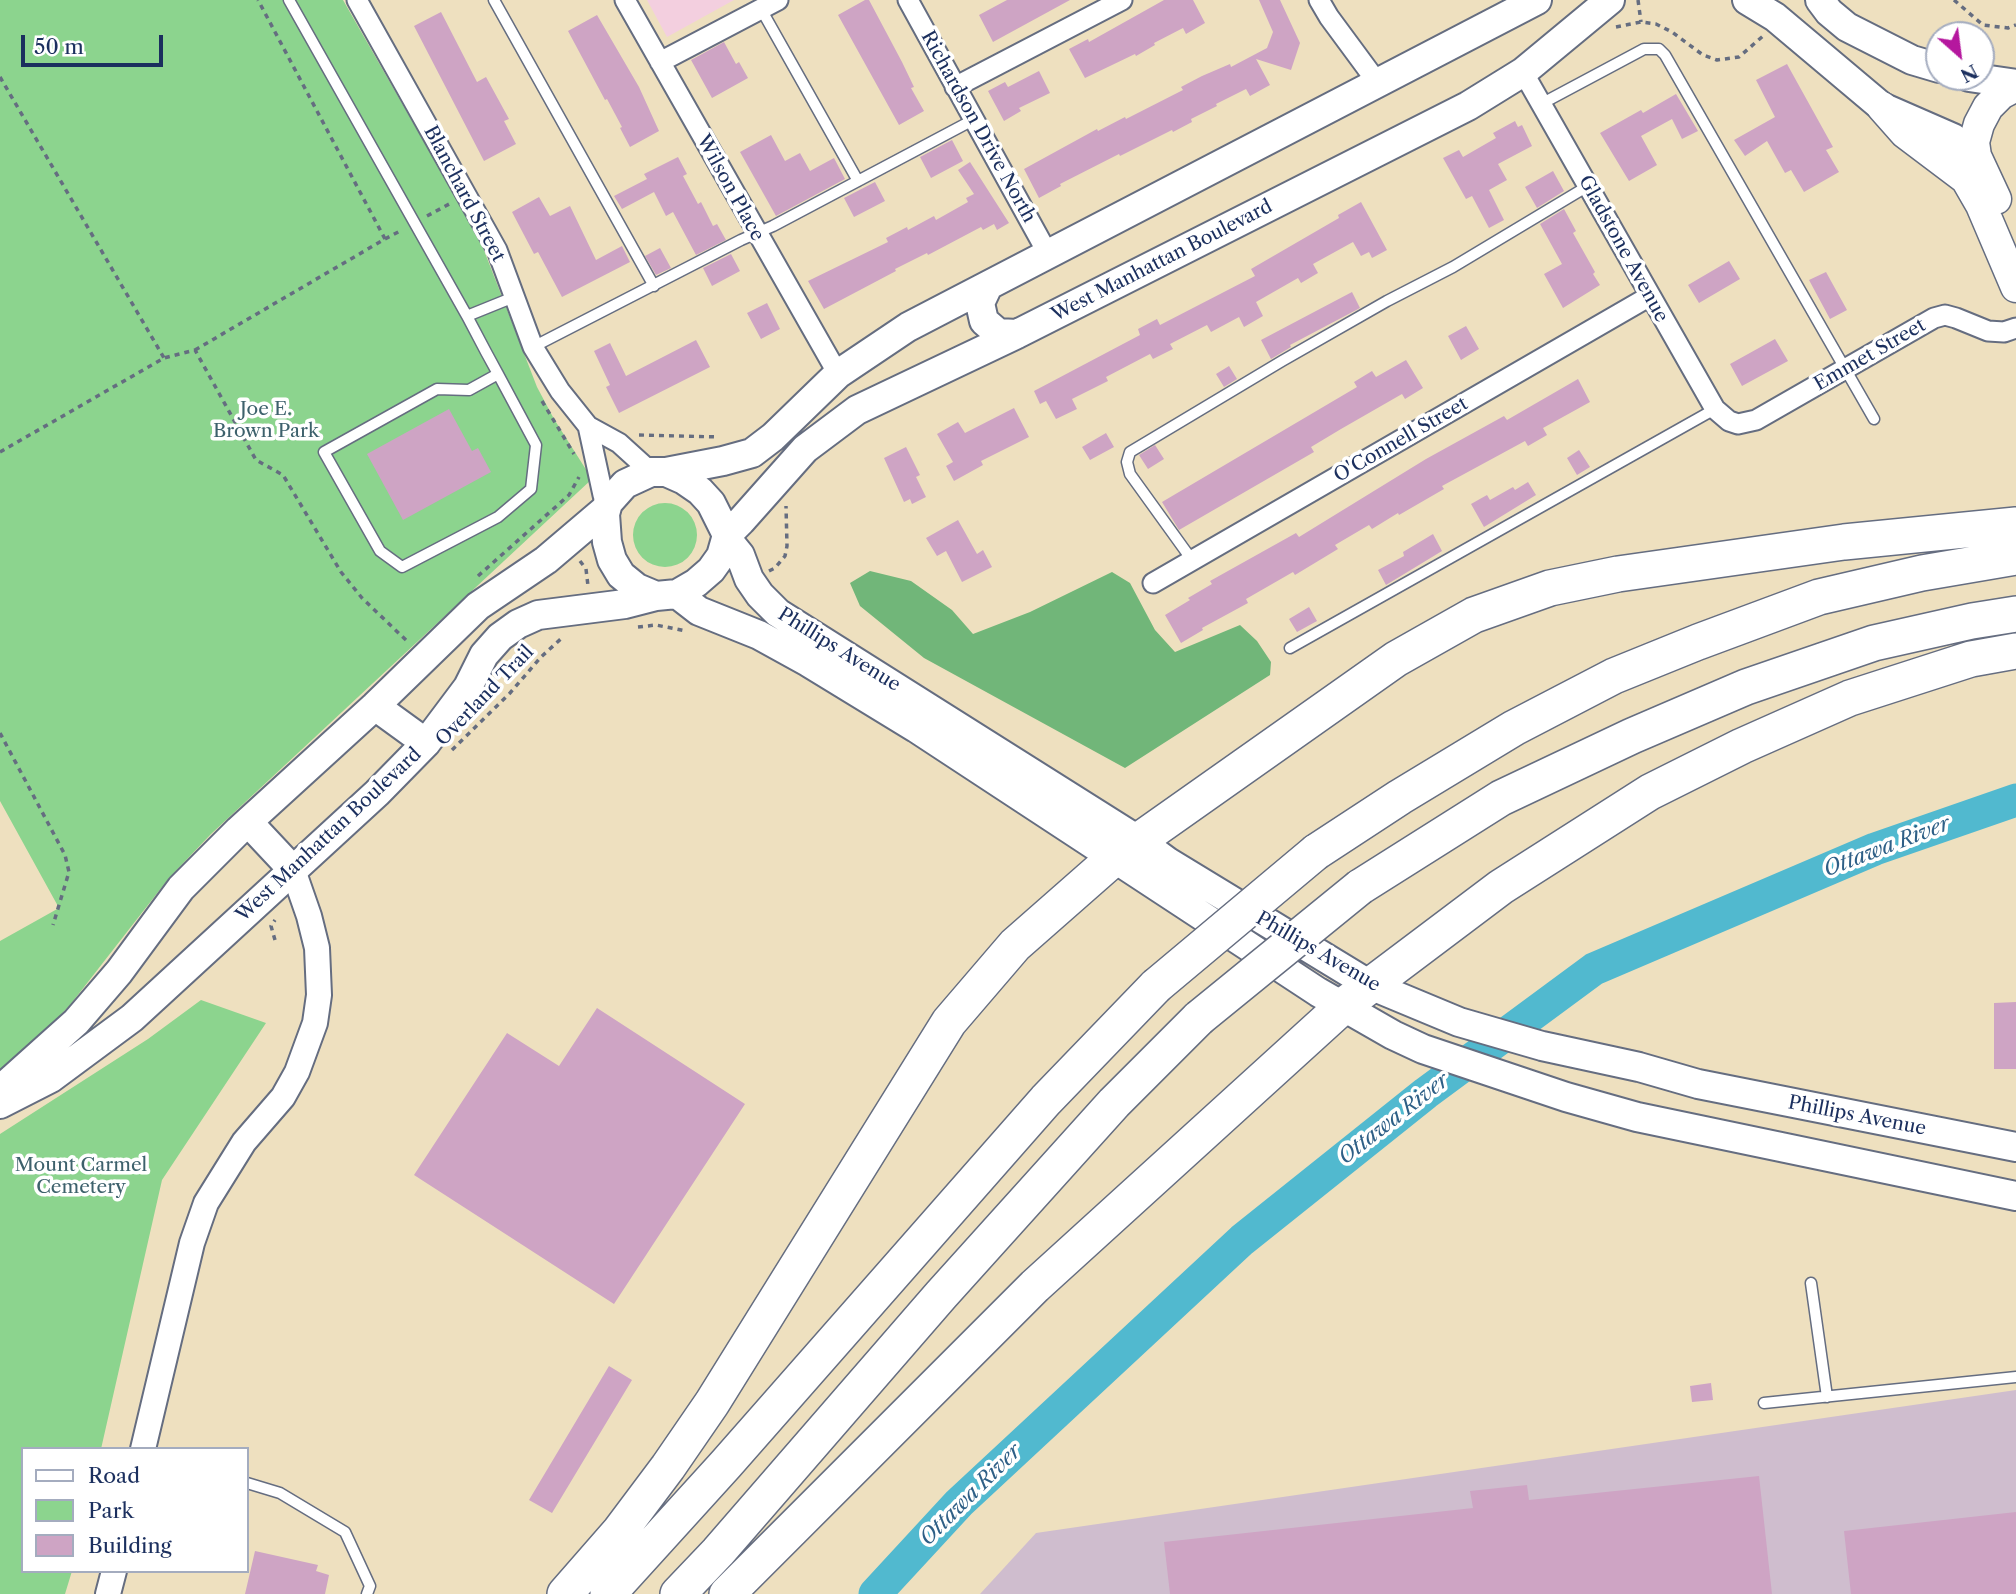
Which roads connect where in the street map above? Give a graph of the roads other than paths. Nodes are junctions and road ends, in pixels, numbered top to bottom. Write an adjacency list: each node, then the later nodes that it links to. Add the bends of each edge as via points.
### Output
1 (289, 0): 35 (lane)
2 (357, 0): 34 (street, Blanchard Street, via 497,250)
3 (494, 0): 30 (lane)
4 (625, 0): 13 (street, Wilson Place)
5 (908, 0): 19 (street, Richardson Drive North)
6 (1122, 0): 19 (street)
7 (1320, 0): 17 (street)
8 (1537, 0): 17 (main road)
9 (1610, 0): 15 (main road, West Manhattan Boulevard)
10 (1747, 0): 21 (main road, via 1776,17)
11 (1820, 0): 14 (main road, via 1847,27)
12 (770, 5): 13 (street); 24 (lane)
13 (660, 62): 27 (street, Wilson Place)
14 (1925, 64)
15 (1523, 72): 20 (street, Gladstone Avenue); 37 (main road, West Manhattan Boulevard, via 1418,133)
16 (1995, 81): 18 (main road)
17 (1377, 82): 29 (main road)
18 (2016, 85): 23 (main road, via 1988,107 1974,142)
19 (955, 87): 22 (street, Richardson Drive North)
20 (1541, 104): 25 (street, Gladstone Avenue); 39 (lane, via 1644,49 1659,49)
21 (1882, 107): 23 (main road, via 1953,138); 32 (main road, via 1905,133 1966,179)
22 (973, 120): 24 (lane); 29 (street, Richardson Drive North)
23 (1976, 156): 26 (main road)
24 (858, 181): 27 (lane)
25 (1588, 186): 33 (street, Gladstone Avenue); 50 (lane, via 1130,452 1130,474)
26 (2006, 204): 28 (main road)
27 (755, 233): 30 (lane); 41 (street, Wilson Place)
28 (2016, 237)
29 (1048, 254): 31 (main road)
30 (654, 286): 38 (lane)
31 (988, 286): 37 (main road, via 980,303 984,321 998,333); 41 (main road, via 908,327)
32 (2016, 287)
33 (1650, 296): 42 (street, Gladstone Avenue); 50 (street, O'Connell Street)
34 (514, 297): 35 (lane); 38 (street, Blanchard Street)
35 (467, 316): 40 (lane)
36 (2016, 328): 39 (street, Emmet Street, via 1988,331 1945,315)
37 (1017, 334): 48 (main road, West Manhattan Boulevard, via 857,410 805,449)
38 (533, 347): 44 (street, Blanchard Street)
39 (1846, 368): 42 (street, Emmet Street, via 1756,420 1738,424); 43 (lane)
40 (498, 374): 40 (lane, via 536,444 531,489 498,517 402,567 380,551 324,452 437,389 469,390)
41 (838, 374): 45 (main road, via 751,453)
42 (1722, 415): 54 (lane)
43 (1874, 419)
44 (588, 426): 45 (street); 46 (street)
45 (659, 472): 46 (main road, via 625,484); 48 (main road, via 684,480 705,497)
46 (607, 506): 52 (main road, via 606,534 621,575 637,588); 56 (main road, via 547,560 484,601)
47 (2016, 525): 59 (highway, via 1844,542 1618,574 1550,588 1474,615 1396,659)
48 (727, 537): 52 (main road, via 711,570 696,583); 59 (main road, Phillips Avenue, via 749,579 778,613)
49 (2016, 556): 76 (highway, bridge, via 1819,597 1614,676 1514,728 1316,852 1156,986 1046,1100)
50 (1192, 560): 51 (street, O'Connell Street)
51 (1153, 583)
52 (666, 595): 57 (main road, West Manhattan Boulevard, via 538,615 517,624 484,655); 59 (main road, via 759,635 808,662)
53 (2016, 614): 77 (highway, bridge, via 1861,648 1746,687 1501,799 1360,887 1199,1018 1105,1113)
54 (1290, 648)
55 (2016, 651): 61 (highway, via 1971,659 1850,698 1650,792)
56 (375, 706): 57 (main road); 58 (main road)
57 (439, 747): 60 (main road, West Manhattan Boulevard, via 377,793)
58 (248, 822): 60 (main road); 62 (main road, via 181,888 76,1022)
59 (1126, 849): 61 (main road); 61 (main road, Phillips Avenue, via 1168,863); 75 (highway, via 1015,944 949,1022 712,1403 620,1531)
60 (297, 881): 63 (main road, West Manhattan Boulevard, via 103,1041 51,1078); 70 (street, via 317,948 315,1023 283,1097 244,1142 206,1203 192,1243)
61 (1343, 994): 64 (main road, Phillips Avenue, via 1429,1010 1488,1032 1698,1084); 65 (main road, Phillips Avenue, via 1393,1035 1423,1049 1637,1118); 78 (highway, via 1035,1286)
62 (0, 1090)
63 (0, 1104)
64 (2016, 1147)
65 (2016, 1196)
66 (1811, 1283): 68 (lane)
67 (2016, 1377): 68 (lane)
68 (1827, 1396): 69 (lane)
69 (1764, 1403)
70 (143, 1447)
71 (248, 1483): 74 (lane, via 280,1493 345,1532 370,1586)
72 (113, 1573): 73 (street)
73 (108, 1594)
74 (367, 1594)
75 (565, 1594)
76 (608, 1594)
77 (678, 1594)
78 (727, 1594)

